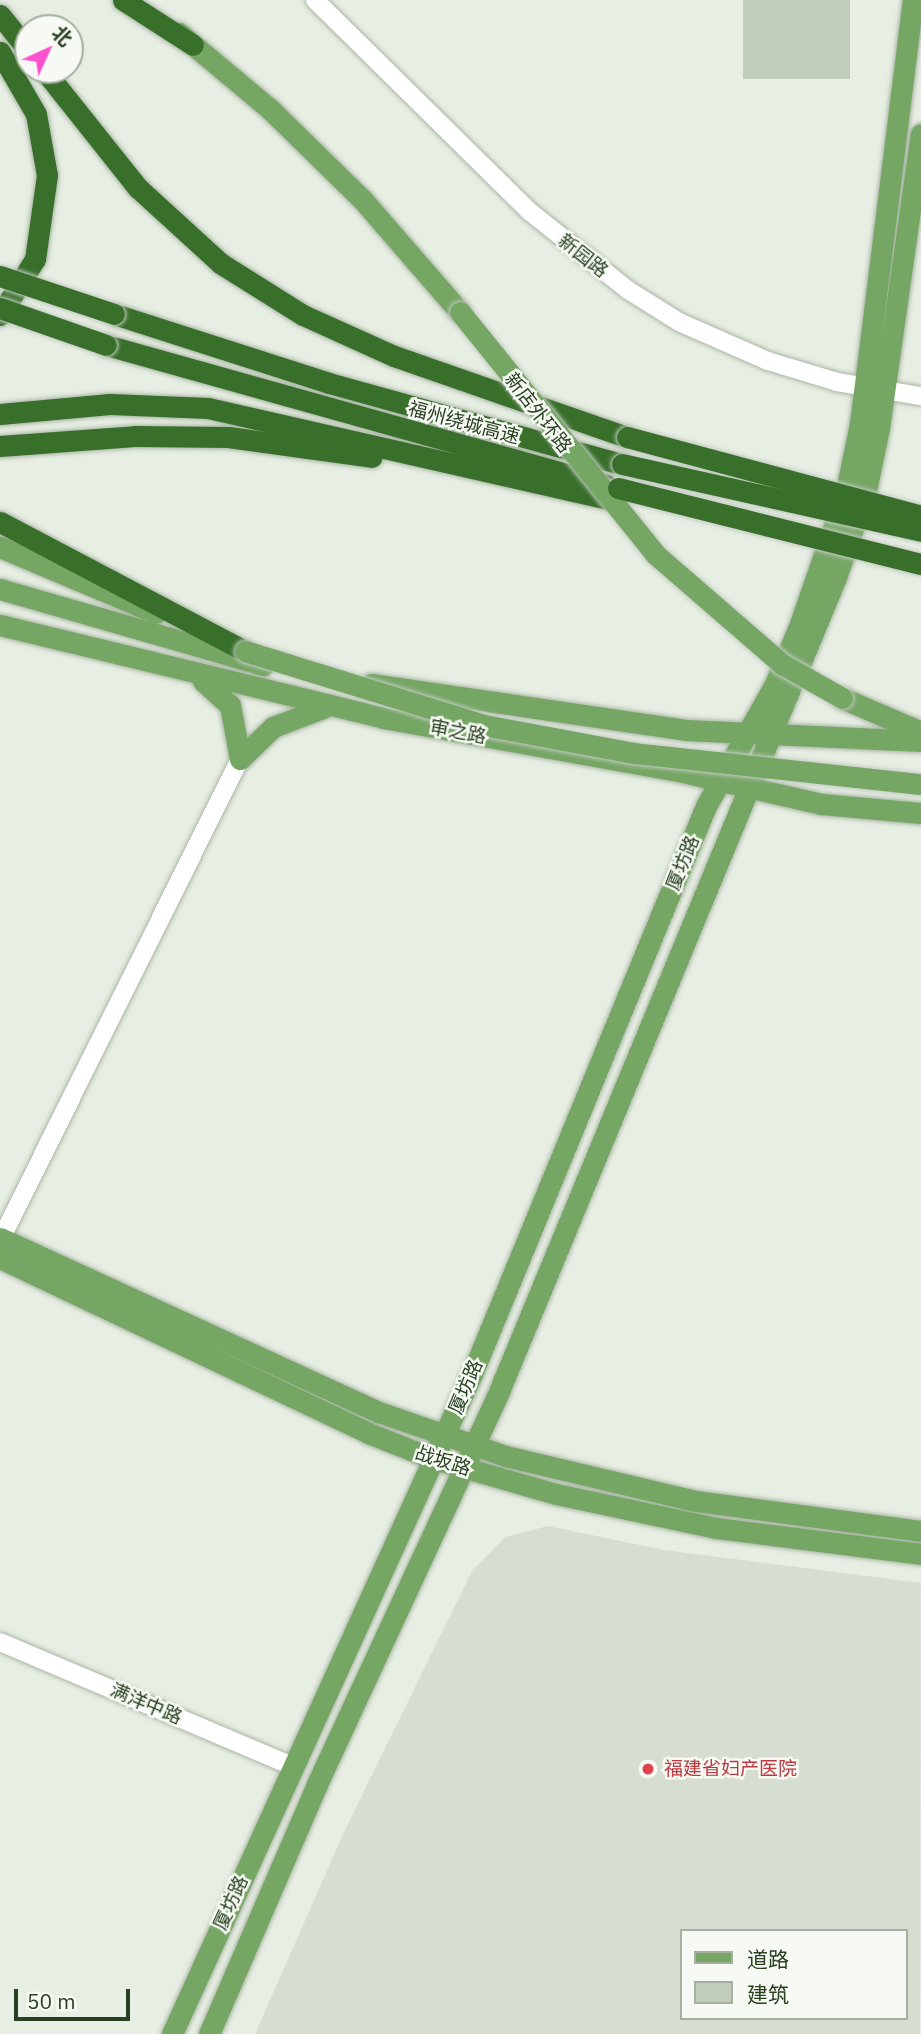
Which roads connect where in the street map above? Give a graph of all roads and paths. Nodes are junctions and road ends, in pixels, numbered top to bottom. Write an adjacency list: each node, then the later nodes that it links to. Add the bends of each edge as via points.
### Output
1 (123, 0): 7 (highway)
2 (138, 0): 7 (main road, 新店外环路)
3 (315, 0): 14 (street, 新园路, via 529,211 628,290 734,348 812,376)
4 (913, 0): 14 (main road)
5 (0, 15): 6 (highway)
6 (14, 32)
7 (192, 44): 30 (main road, 新店外环路, bridge, via 271,110 371,208 429,273 655,554 716,612 782,664 869,712)
8 (0, 52): 13 (highway, via 36,114 47,175 36,259)
9 (55, 84): 20 (highway, bridge, via 138,188 231,271 303,315 394,356 627,437)
10 (921, 134): 14 (main road)
11 (0, 276): 22 (highway, 福州绕城高速, bridge, via 329,383 622,464)
12 (0, 308): 19 (highway, 福州绕城高速, bridge, via 106,345)
13 (0, 315)
14 (875, 389): 15 (street, 新园路); 31 (main road, 厦坊路, via 865,495); 32 (main road, 厦坊路, via 832,534 786,657)
15 (921, 396)
16 (0, 414): 18 (highway, via 110,404 208,408)
17 (0, 446): 18 (highway, via 32,441 228,437)
18 (481, 472): 19 (highway)
19 (616, 494): 24 (highway, 福州绕城高速, bridge)
20 (921, 516)
21 (0, 522): 27 (highway)
22 (921, 531)
23 (0, 547): 27 (main road)
24 (921, 564)
25 (0, 589): 32 (main road, 审之路, via 284,670)
26 (0, 625): 28 (main road, 审之路)
27 (245, 651): 36 (main road, bridge, via 484,725 634,753)
28 (196, 676): 29 (main road, 审之路); 34 (main road, via 230,705)
29 (329, 706): 34 (main road, via 273,727); 35 (main road, 审之路)
30 (921, 732)
31 (774, 733): 32 (main road, 审之路); 33 (main road, 审之路); 37 (main road, 厦坊路)
32 (747, 734): 35 (main road, 厦坊路)
33 (921, 741)
34 (240, 759): 39 (street)
35 (723, 779): 37 (main road, 审之路); 40 (main road, 厦坊路, via 706,806)
36 (921, 784)
37 (751, 785): 38 (main road, 审之路, via 822,804); 41 (main road, 厦坊路)
38 (921, 813)
39 (0, 1244): 40 (main road, 战坂路, via 379,1412); 42 (main road, 战坂路, via 368,1433)
40 (444, 1436): 41 (main road, 战坂路); 42 (main road, 厦坊路)
41 (475, 1446): 43 (main road, 厦坊路); 44 (main road, 战坂路, via 696,1501)
42 (434, 1459): 43 (main road, 战坂路); 47 (main road, 厦坊路)
43 (465, 1468): 45 (main road, 战坂路, via 556,1494 716,1528); 49 (main road, 厦坊路, via 317,1784)
44 (921, 1531)
45 (921, 1554)
46 (0, 1642): 47 (street, 满洋中路)
47 (292, 1766): 48 (main road, 厦坊路)
48 (172, 2034)
49 (209, 2034)

